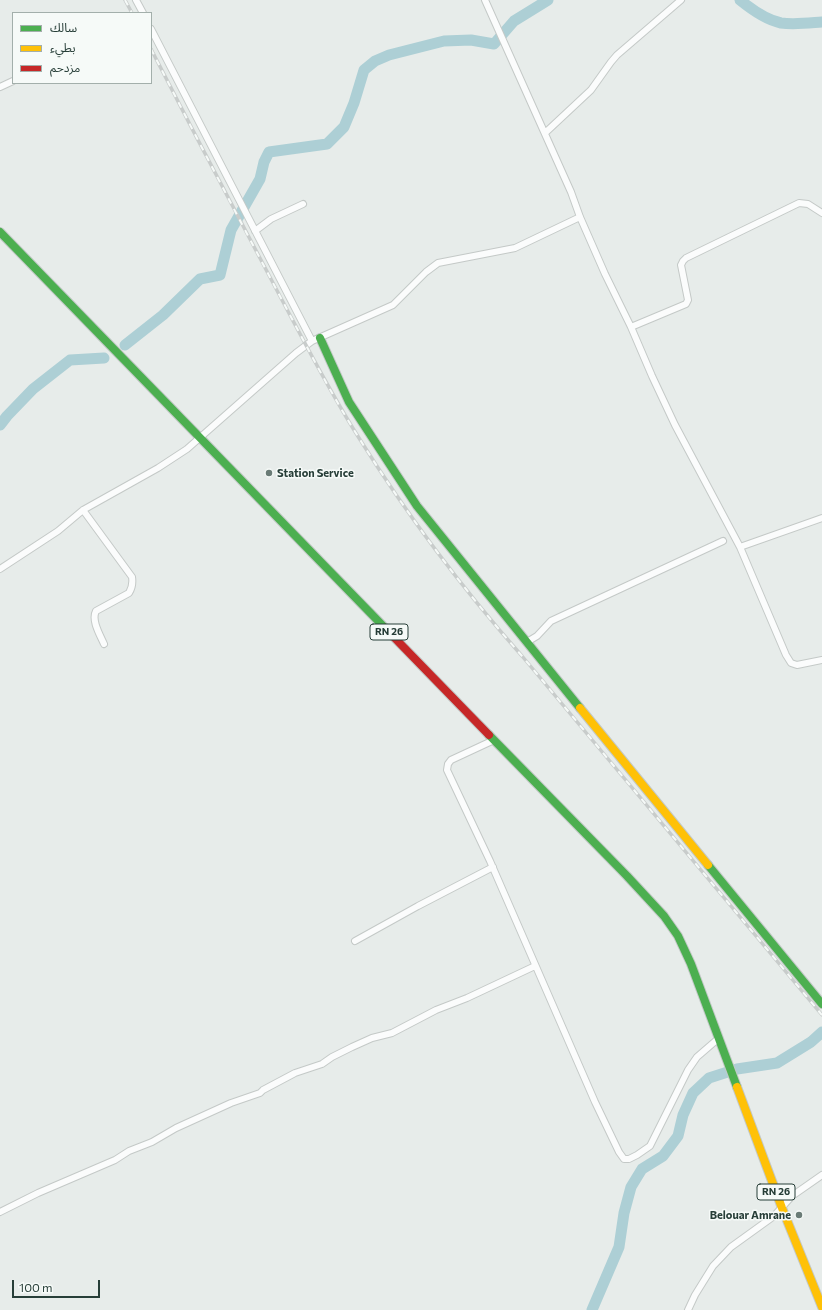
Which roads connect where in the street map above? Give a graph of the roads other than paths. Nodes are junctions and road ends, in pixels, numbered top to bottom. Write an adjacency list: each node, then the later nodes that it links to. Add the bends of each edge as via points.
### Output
1 (136, 0): 4 (street)
2 (485, 0): 8 (street)
3 (681, 0): 8 (street, via 617,55 591,90)
4 (142, 12)
5 (152, 31): 12 (street)
6 (12, 81): 7 (street)
7 (0, 87)
8 (545, 133): 11 (street)
9 (303, 204): 12 (street, via 271,218)
10 (822, 214): 14 (street, via 808,204 799,203 686,258 681,265 688,300 686,304)
11 (580, 217): 14 (street); 15 (street, via 515,248 438,263 393,305)
12 (255, 230): 16 (street)
13 (0, 232): 17 (main road, RN 26)
14 (631, 327): 21 (street, via 675,424)
15 (320, 338): 16 (street); 23 (main road, via 349,402 417,506)
16 (312, 341): 17 (street)
17 (198, 438): 18 (street, via 158,468); 26 (main road, RN 26)
18 (83, 510): 22 (street, via 58,532); 24 (street, via 132,577 133,582 129,593 96,611 94,615)
19 (822, 518): 21 (street)
20 (723, 541): 23 (street, via 551,621 538,636)
21 (740, 547): 25 (street, via 791,663 796,666)
22 (0, 569)
23 (527, 642): 30 (main road)
24 (104, 644)
25 (822, 660)
26 (494, 740): 27 (street, via 451,760 447,770); 31 (main road, RN 26, via 664,916 678,936 691,964)
27 (493, 867): 28 (street); 29 (street)
28 (355, 941)
29 (535, 966): 31 (street, via 595,1102 624,1159 637,1155 650,1146 688,1070 697,1057); 34 (street, via 436,1010 392,1033 372,1038 322,1064 295,1073 260,1093 176,1128 115,1160)
30 (822, 1004)
31 (719, 1038): 33 (main road, RN 26)
32 (822, 1175): 33 (street, via 792,1196)
33 (782, 1208): 35 (main road, RN 26); 36 (street, via 731,1247 714,1266)
34 (0, 1212)
35 (822, 1306)
36 (688, 1310)

